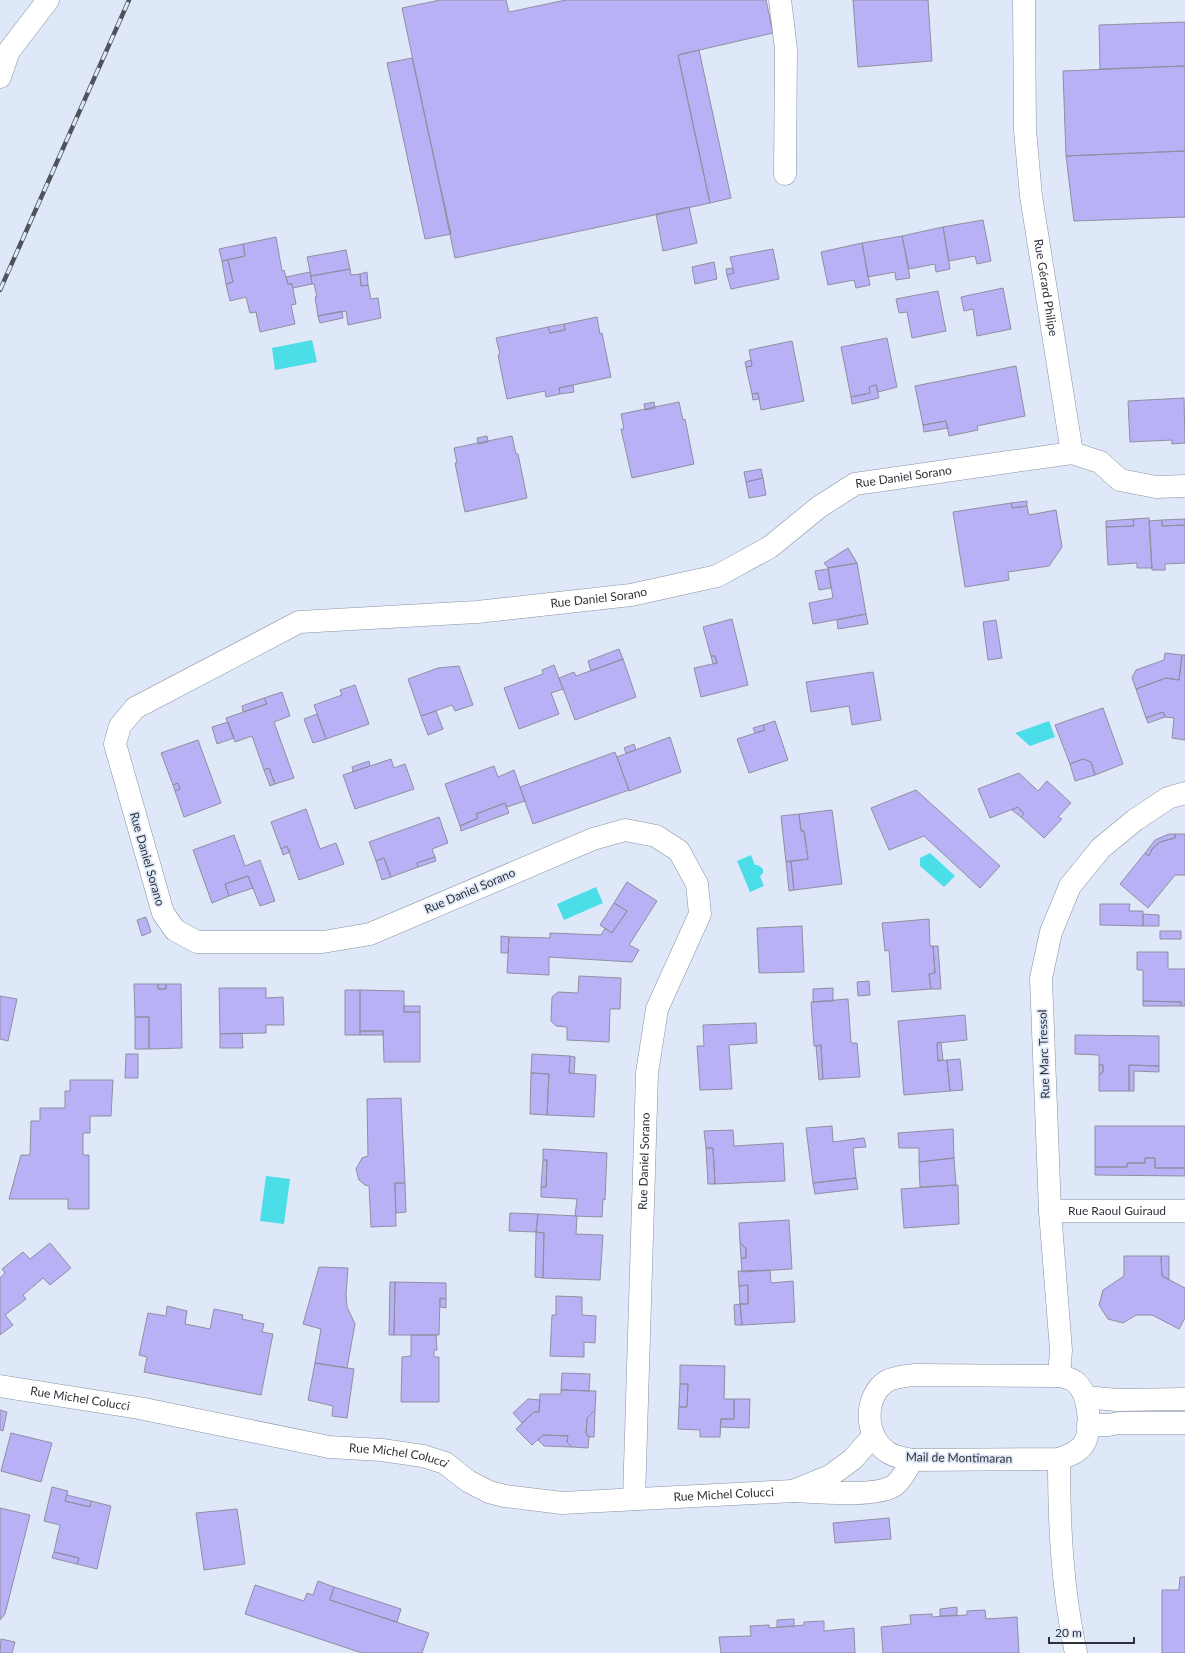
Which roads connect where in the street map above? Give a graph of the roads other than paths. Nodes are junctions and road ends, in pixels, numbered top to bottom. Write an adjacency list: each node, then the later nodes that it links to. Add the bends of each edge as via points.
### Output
1 (48, 0): 4 (street)
2 (780, 0): 6 (street, via 786,48)
3 (1024, 0): 7 (street, Rue Gérard Philipe, via 1025,130 1031,196)
4 (4, 48): 5 (street)
5 (0, 77)
6 (785, 174)
7 (1072, 453): 8 (street, via 1100,462 1120,480 1156,487); 22 (street, Rue Daniel Sorano, via 855,484 819,507 770,547 717,576 631,595 477,612 299,622 135,708 120,726 115,744 163,913 175,930 197,942 323,942 370,934 593,839 625,830 656,836 679,851 697,884 700,914 657,1009 647,1073)
8 (1185, 486)
9 (1185, 793): 10 (street, Rue Marc Tressol, via 1168,798 1135,820 1101,848 1070,886 1051,932 1041,978)
10 (1050, 1211): 11 (street, Rue Raoul Guiraud); 12 (street, Rue Marc Tressol, via 1061,1350)
11 (1185, 1211)
12 (1059, 1376): 14 (street, Mail de Montimaran, via 1073,1380 1082,1389); 18 (street, Mail de Montimaran, via 914,1375 888,1380 874,1393 869,1420)
13 (0, 1386): 22 (street, Rue Michel Colucci, via 139,1408 329,1446 423,1456 445,1463 489,1492 505,1496 562,1503)
14 (1085, 1397): 15 (street, via 1117,1400); 17 (street, Mail de Montimaran)
15 (1185, 1399)
16 (1185, 1423): 17 (street)
17 (1088, 1425): 19 (street, Mail de Montimaran, via 1084,1443 1073,1454)
18 (873, 1436): 20 (street, Mail de Montimaran, via 886,1451); 21 (street, Rue Michel Colucci, via 853,1459 830,1476)
19 (1059, 1459): 20 (street, Mail de Montimaran); 23 (street, via 1063,1573 1068,1618)
20 (912, 1460): 21 (street, Rue Michel Colucci, via 894,1486 878,1492)
21 (793, 1492): 22 (street, Rue Michel Colucci)
22 (634, 1499)
23 (1076, 1653)

